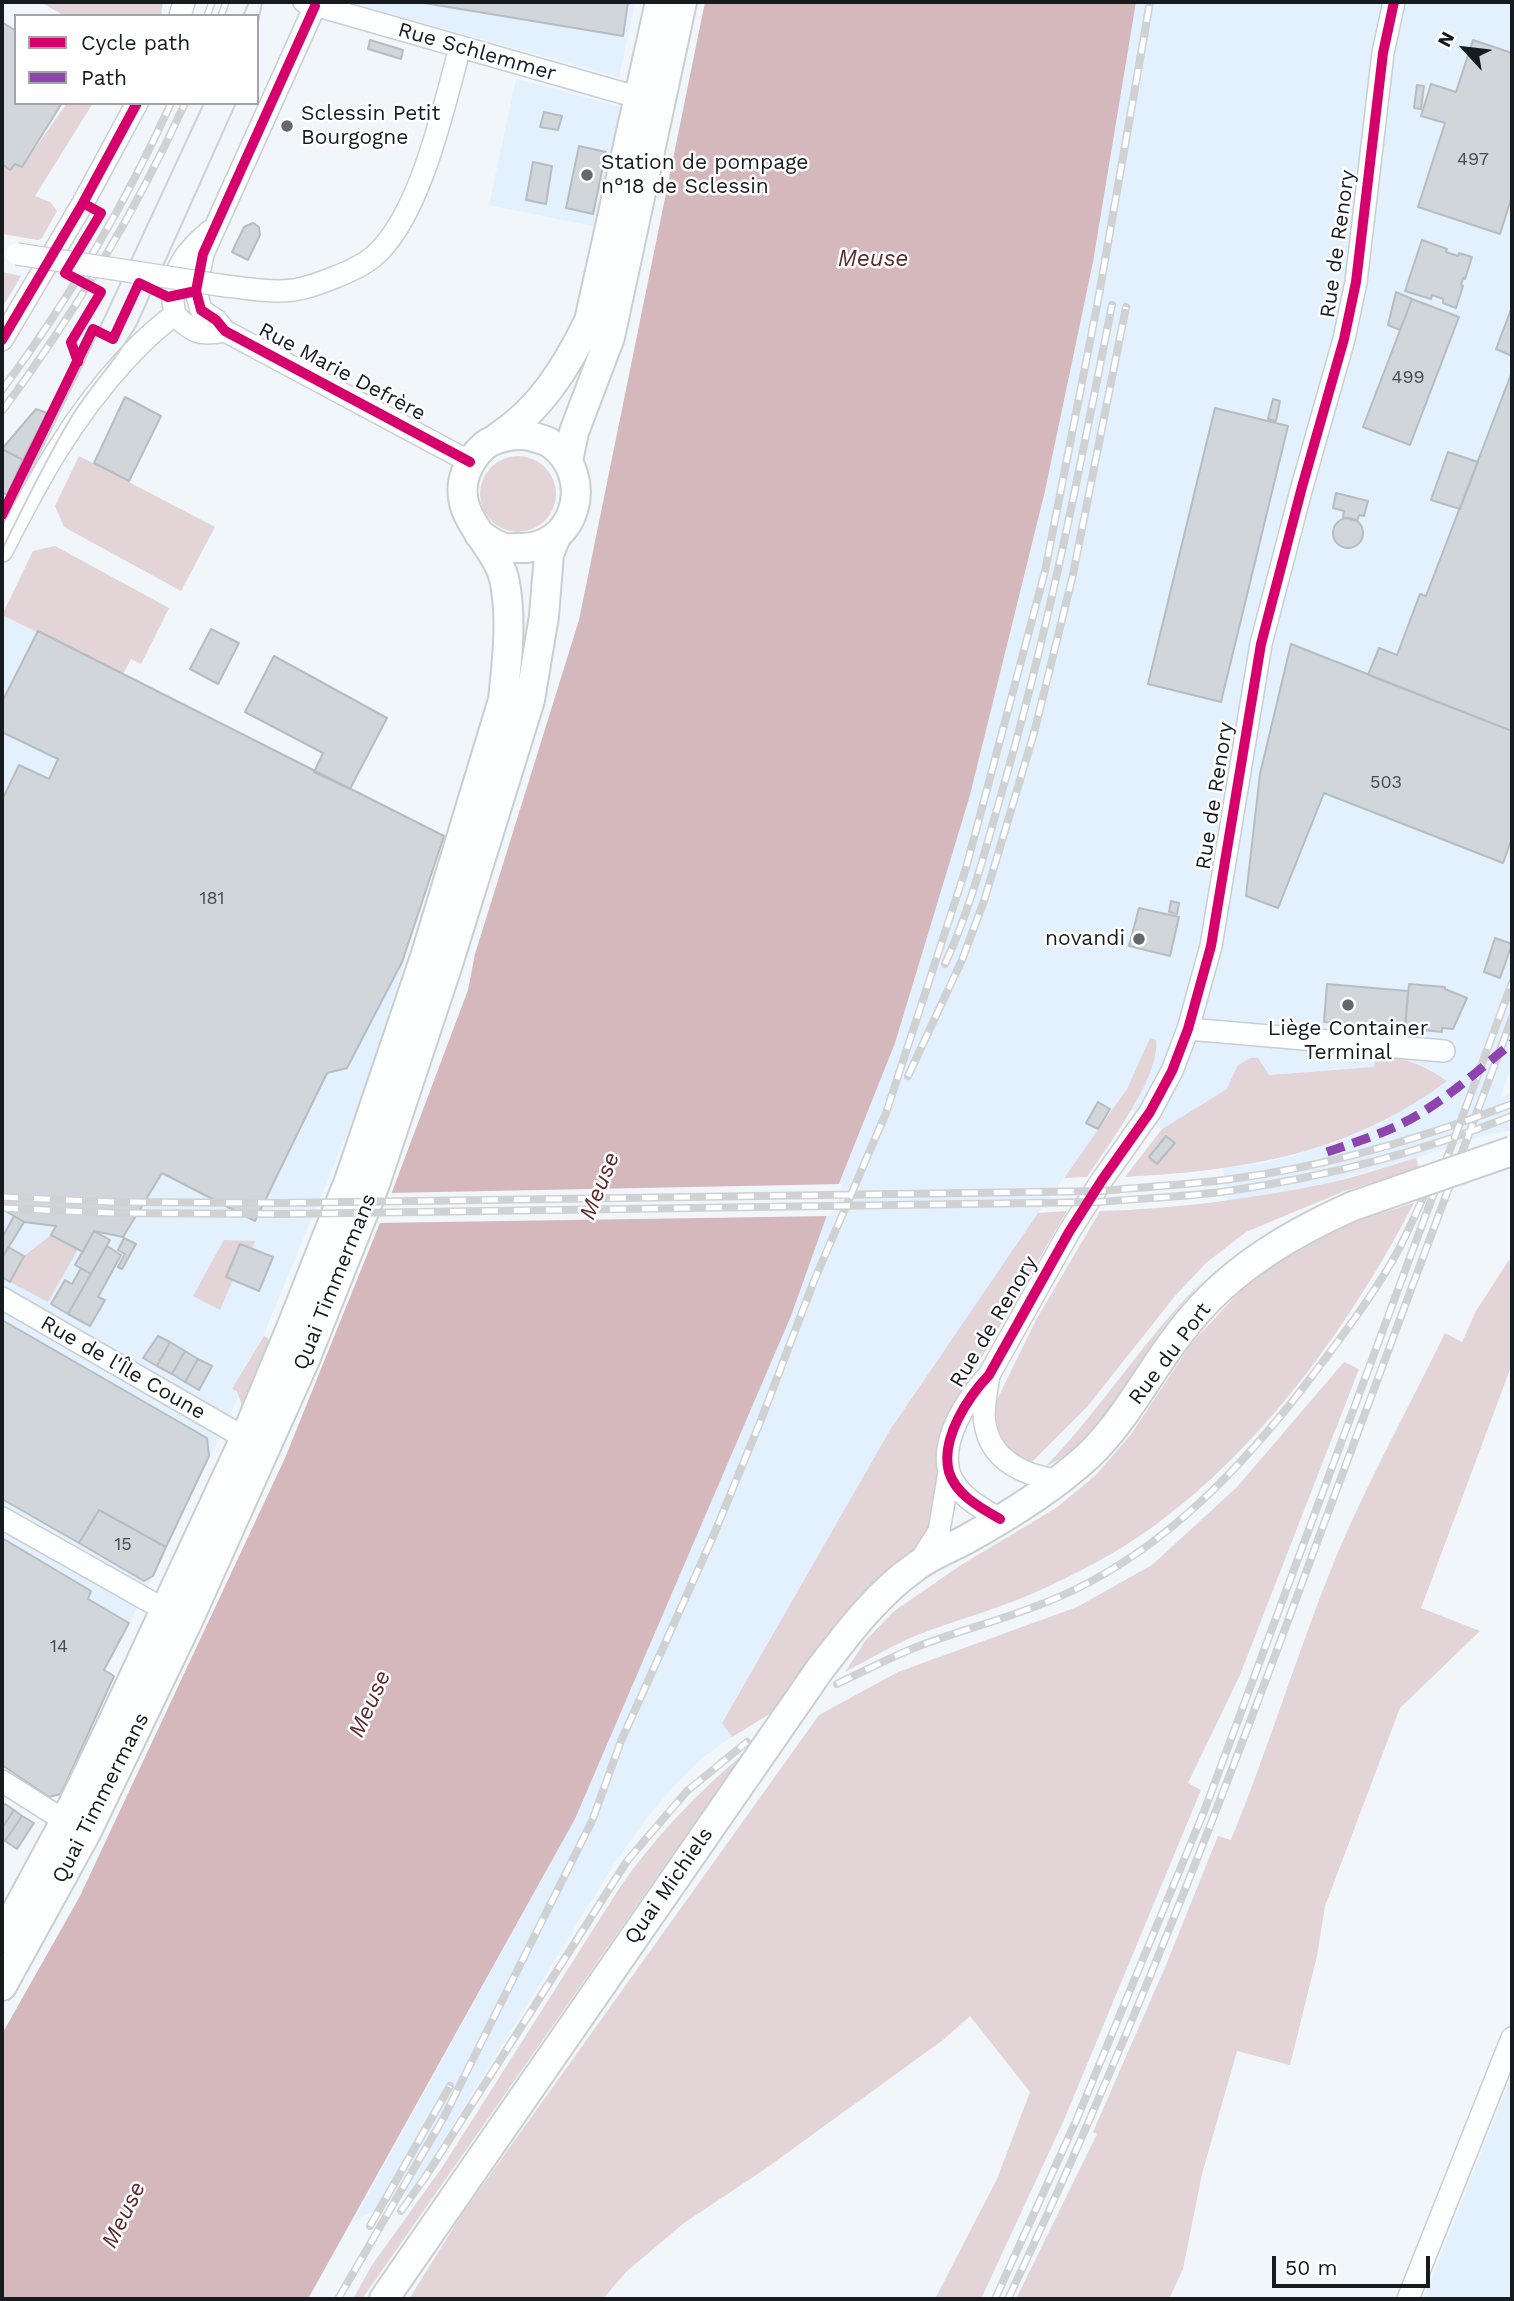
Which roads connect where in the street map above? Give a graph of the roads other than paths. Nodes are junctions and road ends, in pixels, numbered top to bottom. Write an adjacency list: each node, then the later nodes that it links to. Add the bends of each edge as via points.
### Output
1 (660, 2): 6 (main road)
2 (682, 2): 14 (main road, via 610,337 573,432)
3 (1394, 2): 19 (street, Rue de Renory, via 1383,53 1356,282 1261,644 1211,947)
4 (309, 4): 5 (street, Rue Schlemmer); 8 (street)
5 (460, 47): 6 (street, Rue Schlemmer); 9 (street, bridge, via 417,193 396,230 372,258 335,277 294,290 256,290)
6 (640, 98): 13 (main road, via 589,321 550,388 529,414)
7 (136, 105): 12 (street)
8 (216, 225): 10 (street, via 190,247 178,266 172,296); 11 (street, Rue Marie Defrère, via 203,254 196,290 201,310 216,320)
9 (10, 253)
10 (175, 316): 11 (street, via 190,330); 18 (street, via 144,340 82,409)
11 (216, 333): 15 (street, Rue Marie Defrère)
12 (2, 340)
13 (495, 440): 14 (main road, via 522,434 548,442); 15 (main road)
14 (568, 461): 17 (main road, via 577,488 572,515)
15 (470, 463): 16 (main road, via 462,483 464,510)
16 (479, 534): 17 (main road, via 503,548 531,549); 24 (main road, Quai Timmermans, via 505,579 509,614 503,700 425,957 349,1181)
17 (556, 537): 35 (main road, Quai Timmermans, via 549,554 530,700 374,1184 304,1362 193,1608 86,1833)
18 (2, 551)
19 (1188, 1029): 20 (street); 23 (street, Rue de Renory, via 1150,1112 1069,1232)
20 (1444, 1051)
21 (1512, 1151): 27 (main road, Rue du Port, bridge, via 1353,1206 1252,1262 1186,1324 1109,1434)
22 (2, 1298): 24 (street, Rue de l'Île Coune)
23 (989, 1375): 25 (street, Rue de Renory, via 984,1408 987,1434); 26 (street, Rue de Renory, via 975,1389 950,1439)
24 (244, 1438): 31 (main road, Quai Timmermans)
25 (1009, 1463): 27 (street, Rue de Renory, via 1024,1473); 28 (street, Rue de Renory, via 1017,1487)
26 (949, 1472): 28 (street, via 963,1494); 30 (street, Rue de Renory, via 939,1531)
27 (1058, 1480): 28 (main road, Rue du Port)
28 (1006, 1515): 30 (main road, Quai Michiels)
29 (2, 1518): 31 (street)
30 (916, 1566): 37 (main road, Quai Michiels, via 863,1615 820,1669)
31 (165, 1610): 33 (main road, Quai Timmermans)
32 (2, 1781): 33 (street)
33 (65, 1821): 34 (main road, Quai Timmermans)
34 (2, 1938)
35 (2, 1986)
36 (1512, 2038): 38 (street)
37 (384, 2299)
38 (1408, 2299)

